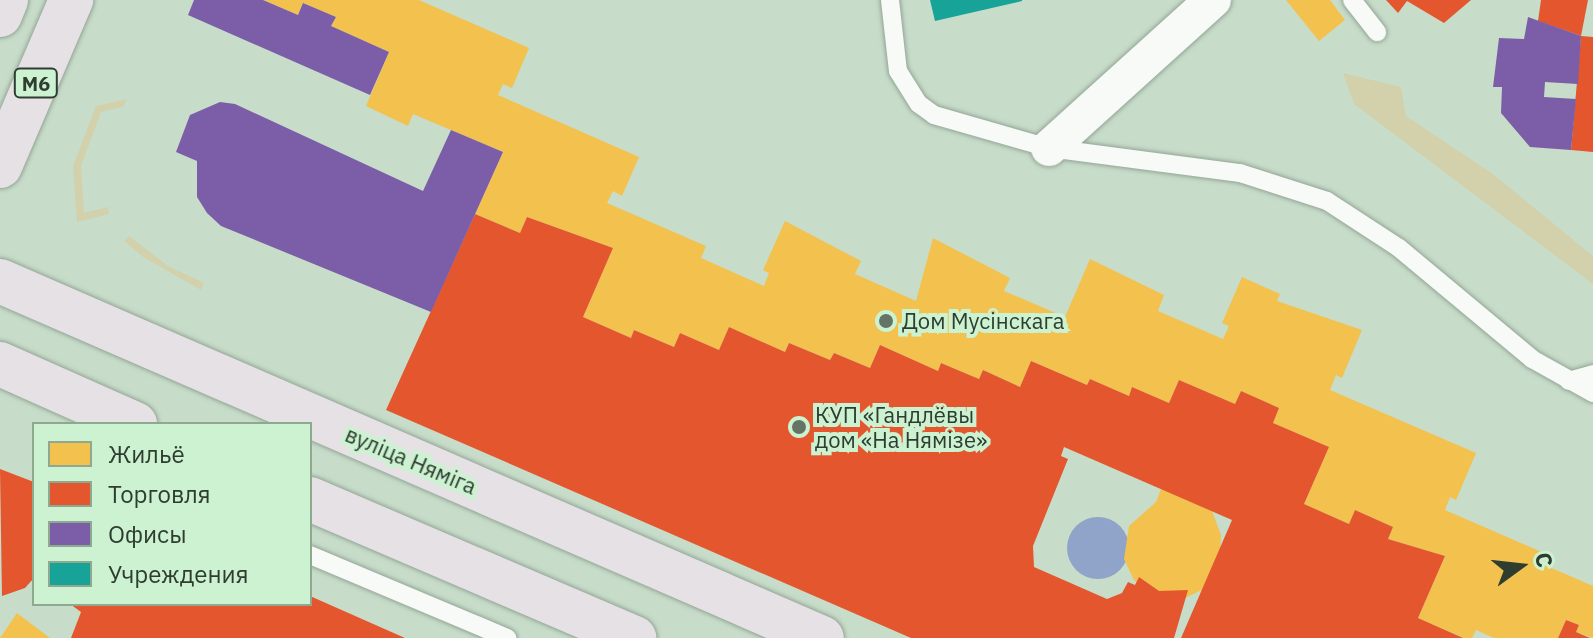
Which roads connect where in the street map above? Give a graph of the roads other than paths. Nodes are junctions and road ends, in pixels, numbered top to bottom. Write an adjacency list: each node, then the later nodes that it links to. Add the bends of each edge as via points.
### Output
1 (6, 0): 6 (main road)
2 (71, 0): 9 (main road, М6)
3 (890, 0): 8 (lane, via 898,71 919,104 950,120)
4 (1213, 0): 8 (street)
5 (1352, 0): 7 (lane)
6 (0, 15)
7 (1377, 32)
8 (1049, 148): 13 (lane, via 1240,173 1327,201 1399,248 1532,359)
9 (0, 166)
10 (0, 281): 20 (main road, вуліца Няміга)
11 (0, 364): 15 (main road)
12 (1593, 374): 13 (lane)
13 (1569, 381): 14 (lane)
14 (1593, 393)
15 (130, 422)
16 (312, 500): 19 (main road)
17 (312, 556): 18 (lane)
18 (507, 638)
19 (635, 638)
20 (822, 638)

